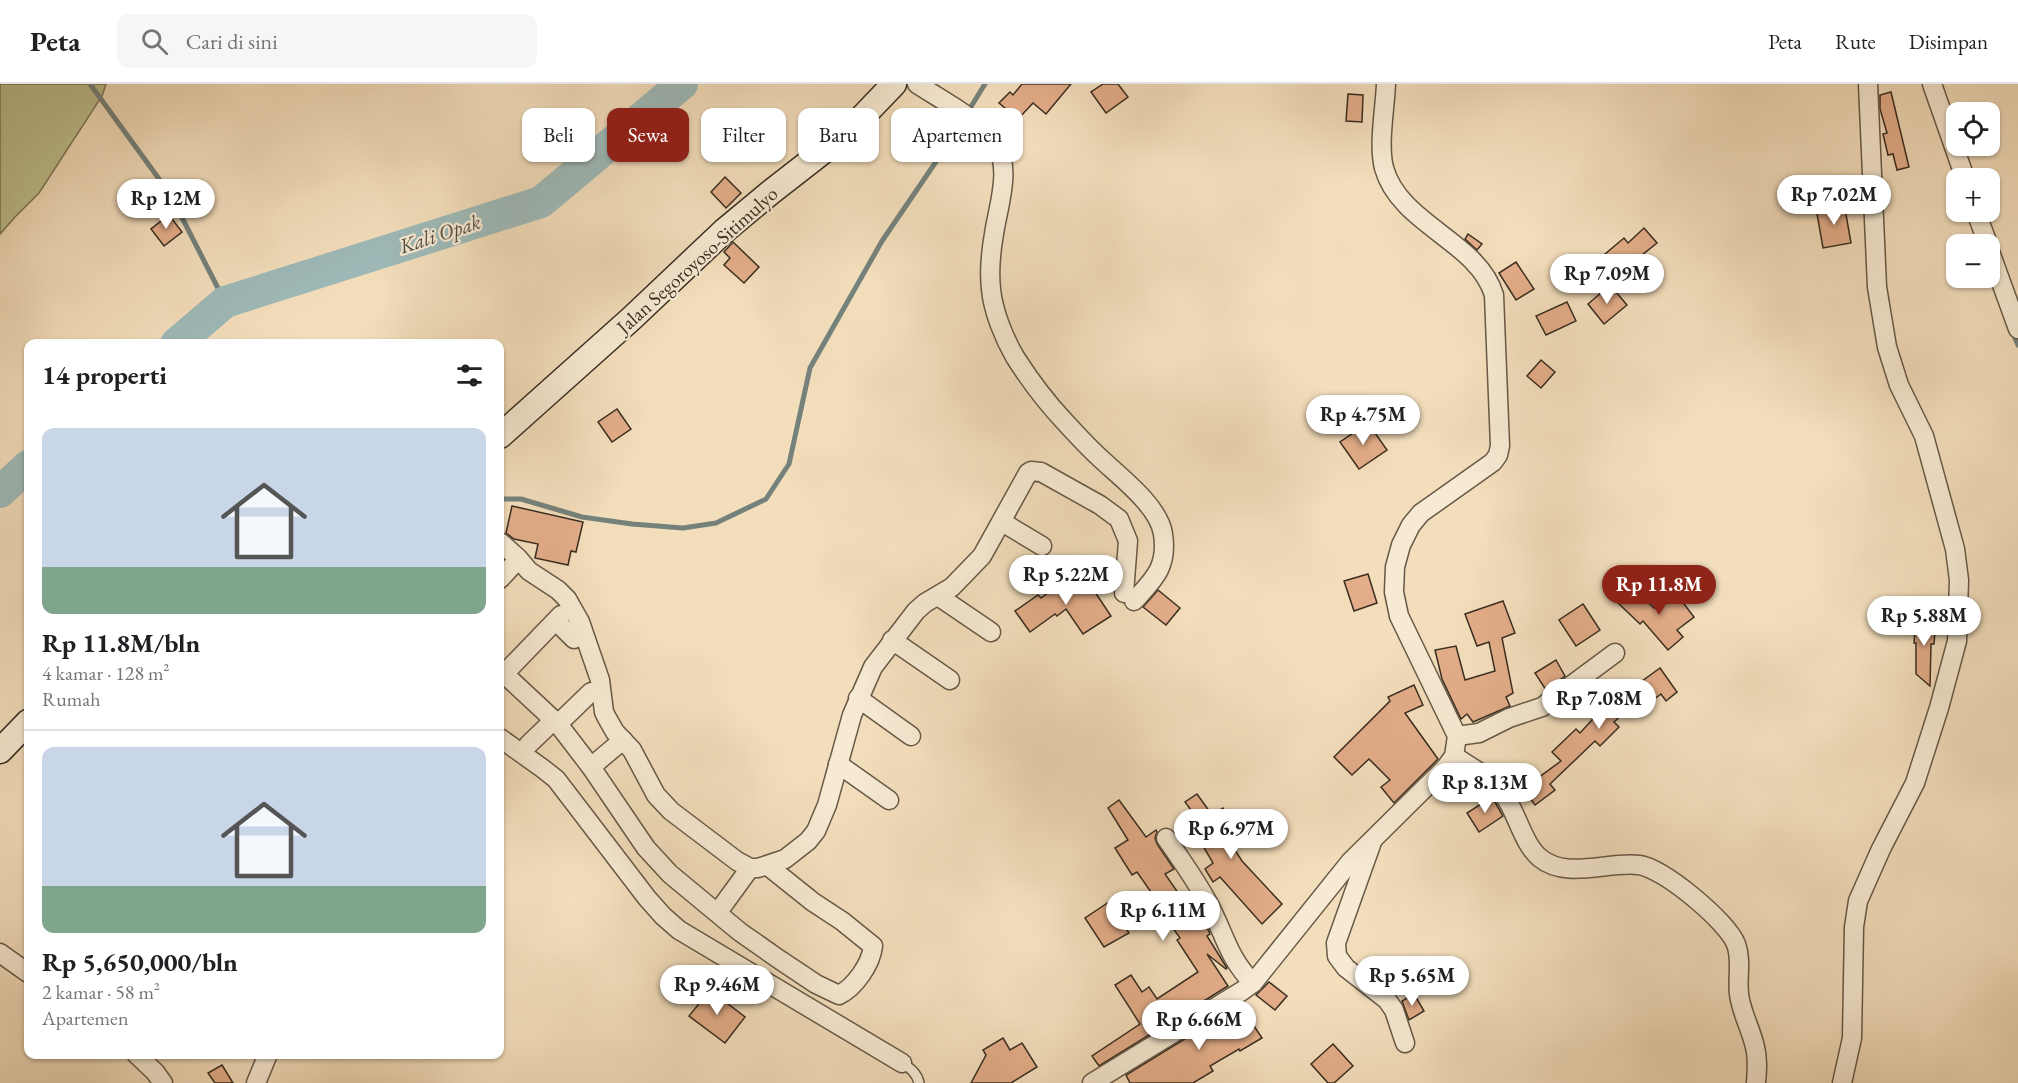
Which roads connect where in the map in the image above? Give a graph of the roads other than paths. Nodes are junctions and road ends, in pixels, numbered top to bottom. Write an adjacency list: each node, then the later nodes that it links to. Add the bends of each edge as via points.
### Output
1 (894, 84): 9 (main road, Jalan Segoroyoso-Sitimulyo, via 848,132 724,231)
2 (917, 84): 10 (street, via 978,124 995,143 1002,162 1003,183 994,235 991,290 999,320 1015,356 1063,420 1151,508 1163,532 1158,576 1129,597 1128,541 1119,519 1041,472 1028,474)
3 (1386, 84): 26 (street, via 1382,151 1392,188 1481,269 1494,295 1498,455 1421,513 1401,545 1395,567 1394,592 1400,616)
4 (1868, 84): 51 (street, via 1877,287 1887,347 1899,385 1924,436 1955,549 1959,580 1957,641 1939,708 1915,783 1858,901 1852,1038)
5 (1932, 84): 6 (street)
6 (1961, 168)
7 (2000, 280): 8 (street)
8 (2018, 329)
9 (504, 432)
10 (1002, 522): 12 (street); 13 (street, via 982,556)
11 (504, 546): 27 (street, via 529,571 567,599 580,622 600,680 604,712 611,728)
12 (1042, 546)
13 (938, 596): 14 (street); 16 (street, via 916,611)
14 (991, 632)
15 (574, 639): 18 (street, via 559,618)
16 (892, 640): 20 (street); 22 (street)
17 (1615, 653): 26 (street, via 1542,707 1479,733)
18 (504, 670)
19 (504, 674): 23 (street)
20 (950, 680)
21 (591, 692): 23 (street)
22 (858, 698): 25 (street); 32 (street)
23 (556, 722): 29 (street); 33 (street)
24 (24, 727): 30 (main road)
25 (911, 736)
26 (1457, 736): 31 (street)
27 (623, 740): 33 (street); 37 (street, via 666,807 737,861)
28 (504, 741): 45 (street, via 556,779 647,898 680,930)
29 (528, 746)
30 (0, 751)
31 (1454, 756): 36 (street); 50 (street, via 1503,793 1531,848 1541,859 1570,869 1641,865 1668,878 1718,919 1736,944 1739,996 1755,1047)
32 (838, 764): 34 (street); 37 (street, via 816,831 779,862)
33 (591, 767): 38 (street, via 646,848 670,874)
34 (889, 800)
35 (1166, 837): 41 (street, via 1219,922 1231,955)
36 (1374, 838): 41 (street, via 1341,872); 42 (street, via 1336,943 1337,956 1346,968 1388,1000)
37 (759, 867): 38 (street); 38 (street, via 873,946 871,959 847,991 839,995 816,984 740,932)
38 (718, 912)
39 (0, 953): 40 (street)
40 (24, 970)
41 (1253, 982): 49 (street)
42 (1405, 1043)
43 (141, 1059): 46 (street)
44 (266, 1059): 47 (street)
45 (902, 1063): 48 (lane, via 918,1077)
46 (163, 1083)
47 (256, 1083)
48 (919, 1083)
49 (1092, 1083)
50 (1756, 1083)
51 (1842, 1083)

